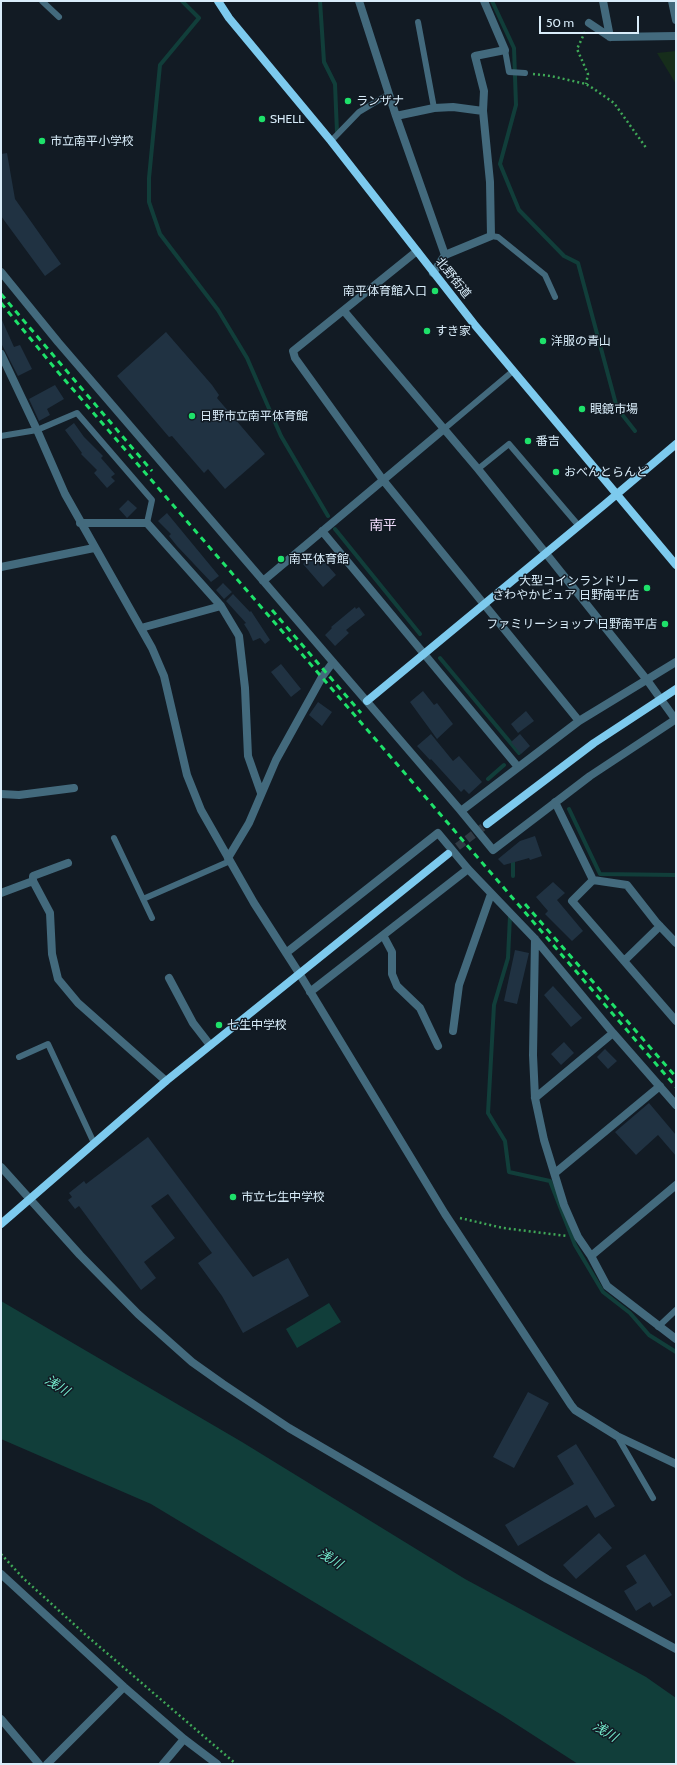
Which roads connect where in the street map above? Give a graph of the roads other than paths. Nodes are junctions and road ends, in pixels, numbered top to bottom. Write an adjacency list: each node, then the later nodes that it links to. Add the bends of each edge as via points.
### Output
1 (42, 1): 7 (lane)
2 (218, 1): 19 (street, 北野街道, via 229,18)
3 (359, 1): 15 (street)
4 (484, 1): 13 (street)
5 (603, 1): 12 (street)
6 (672, 1): 8 (street)
7 (59, 17)
8 (676, 20)
9 (418, 22): 16 (lane)
10 (589, 23): 12 (street)
11 (676, 36): 12 (street)
12 (610, 37)
13 (505, 50): 14 (lane, via 509,72); 17 (street, via 476,56 484,91)
14 (525, 73)
15 (389, 94): 18 (street); 19 (lane, via 359,112)
16 (434, 108): 17 (street); 18 (street)
17 (483, 110): 20 (street, via 490,182)
18 (396, 116): 22 (street)
19 (331, 141): 21 (street, 北野街道)
20 (491, 236): 22 (street); 25 (lane, via 498,237 545,275)
21 (417, 251): 24 (street, 北野街道); 26 (street)
22 (445, 256): 24 (street)
23 (1, 272): 44 (street)
24 (433, 273): 28 (street, 北野街道)
25 (555, 297)
26 (344, 311): 29 (street); 34 (street, via 293,351 295,358)
27 (1, 354): 30 (street)
28 (513, 371): 29 (lane); 35 (street, 北野街道)
29 (444, 429): 33 (street); 34 (street)
30 (38, 430): 31 (lane); 36 (street); 37 (lane, via 77,412 152,500)
31 (1, 436)
32 (676, 444): 35 (street)
33 (478, 469): 38 (lane, via 509,444); 41 (street)
34 (383, 480): 39 (street); 45 (street)
35 (617, 495): 38 (street); 42 (street, 北野街道)
36 (80, 523): 37 (street); 40 (street)
37 (147, 523): 46 (street)
38 (579, 526): 41 (street)
39 (322, 531): 44 (street); 48 (street)
40 (94, 548): 43 (street); 47 (street)
41 (546, 554): 45 (street); 51 (street)
42 (676, 565)
43 (1, 567)
44 (263, 581): 49 (street)
45 (485, 604): 48 (street); 56 (street)
46 (221, 606): 47 (street); 60 (street, via 239,636 245,688 248,756)
47 (141, 628): 66 (street, via 164,676 187,775 201,810)
48 (424, 654): 54 (street); 57 (street)
49 (333, 662): 54 (street); 60 (street, via 276,760)
50 (676, 662): 51 (street)
51 (648, 680): 53 (street); 56 (street)
52 (676, 689): 53 (street)
53 (661, 699): 55 (street); 63 (street, via 594,742)
54 (367, 701): 62 (street)
55 (676, 719): 61 (street)
56 (579, 722): 57 (street)
57 (518, 767): 62 (street)
58 (74, 788): 59 (street, via 19,795)
59 (2, 791)
60 (261, 793): 66 (street, via 249,823)
61 (555, 802): 62 (street, via 493,850); 69 (street)
62 (461, 811)
63 (487, 824)
64 (114, 838): 73 (lane)
65 (448, 854): 81 (street)
66 (229, 860): 73 (lane); 79 (street)
67 (68, 863): 70 (street, via 33,876)
68 (468, 869): 72 (street); 76 (street); 79 (street, via 438,833)
69 (593, 880): 75 (street, via 628,885); 80 (street, via 572,901)
70 (32, 881): 71 (street); 90 (street, via 50,913 52,954 58,979 78,1003)
71 (1, 893)
72 (491, 894): 77 (street); 85 (street, via 459,985)
73 (143, 899): 74 (lane)
74 (152, 918)
75 (660, 926): 78 (street); 80 (street)
76 (383, 935): 83 (street); 88 (street, via 392,952 392,974 397,986 420,1008)
77 (535, 939): 86 (street); 92 (street)
78 (676, 943)
79 (286, 953): 81 (street)
80 (624, 961): 84 (street)
81 (299, 973): 83 (street); 87 (street)
82 (169, 978): 87 (street, via 193,1023)
83 (310, 992): 104 (street, via 445,1214 571,1405)
84 (676, 1021)
85 (453, 1031)
86 (613, 1033): 91 (street); 92 (street)
87 (210, 1045): 90 (street)
88 (438, 1046)
89 (19, 1057): 94 (lane, via 48,1044)
90 (166, 1081): 94 (street)
91 (660, 1086): 93 (street); 96 (street)
92 (535, 1098): 96 (street, via 544,1140)
93 (676, 1105)
94 (94, 1143): 98 (street)
95 (1, 1167): 98 (street)
96 (555, 1173): 100 (street, via 564,1205 578,1237)
97 (676, 1185): 100 (street)
98 (31, 1198): 99 (street); 108 (street, via 80,1255 138,1314 192,1362 223,1384 289,1428 547,1579)
99 (1, 1224)
100 (591, 1256): 102 (street, via 607,1286)
101 (676, 1310): 102 (lane)
102 (658, 1326): 103 (street)
103 (676, 1339)
104 (617, 1436): 105 (street); 106 (lane)
105 (676, 1464)
106 (654, 1498)
107 (1, 1574): 109 (street)
108 (676, 1648)
109 (124, 1687): 111 (street); 113 (street)
110 (1, 1719): 112 (street)
111 (184, 1739): 114 (street); 115 (street)
112 (39, 1764)
113 (47, 1764)
114 (163, 1764)
115 (217, 1764)

